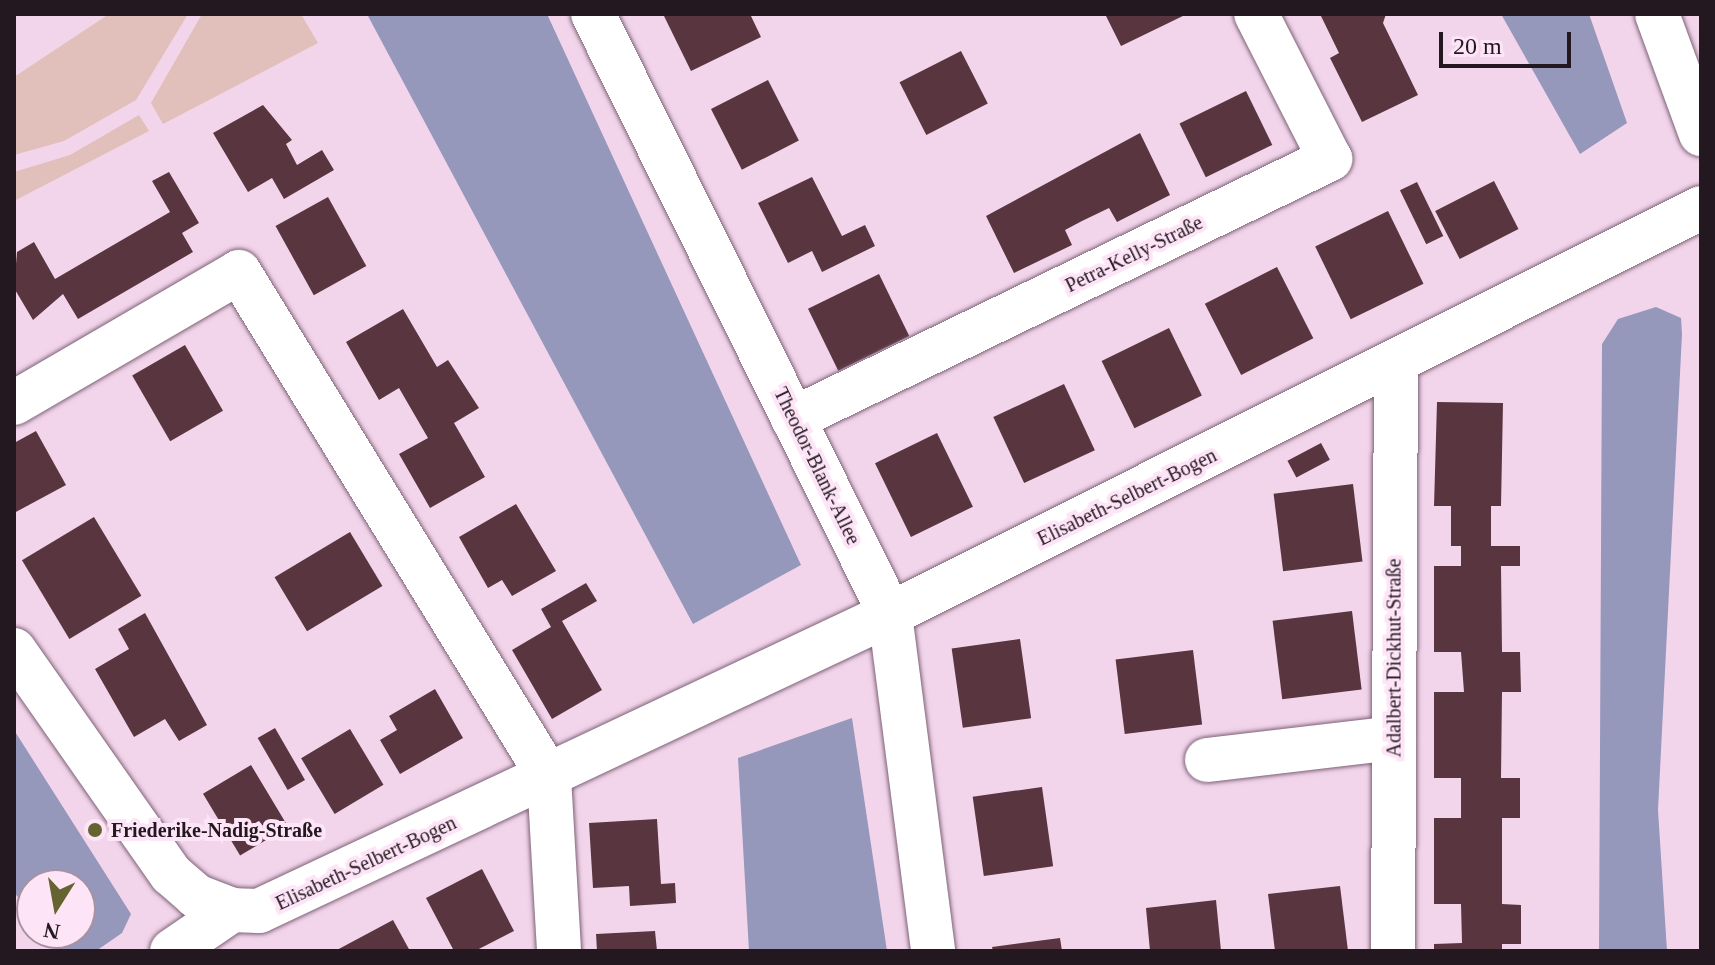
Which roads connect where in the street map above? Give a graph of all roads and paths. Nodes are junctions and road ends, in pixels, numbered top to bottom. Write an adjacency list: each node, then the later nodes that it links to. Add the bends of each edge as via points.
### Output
1 (593, 14): 8 (street, Theodor-Blank-Allee)
2 (1256, 14): 8 (street, Petra-Kelly-Straße, via 1330,159)
3 (1657, 14): 4 (street)
4 (1701, 134)
5 (1701, 208): 6 (street, Elisabeth-Selbert-Bogen)
6 (1396, 365): 9 (street, Elisabeth-Selbert-Bogen); 11 (street, Adalbert-Dickhut-Straße)
7 (14, 403): 13 (street, via 239,272)
8 (793, 419): 9 (street, Theodor-Blank-Allee)
9 (890, 614): 13 (street, Elisabeth-Selbert-Bogen); 17 (street, Theodor-Blank-Allee)
10 (14, 650): 14 (street, Elisabeth-Selbert-Bogen, via 146,846 196,896)
11 (1394, 738): 12 (street); 18 (street, Adalbert-Dickhut-Straße)
12 (1207, 760)
13 (549, 777): 14 (street, Elisabeth-Selbert-Bogen, via 302,895 259,911); 16 (street)
14 (232, 910): 15 (street)
15 (172, 951)
16 (559, 951)
17 (933, 951)
18 (1393, 951)

